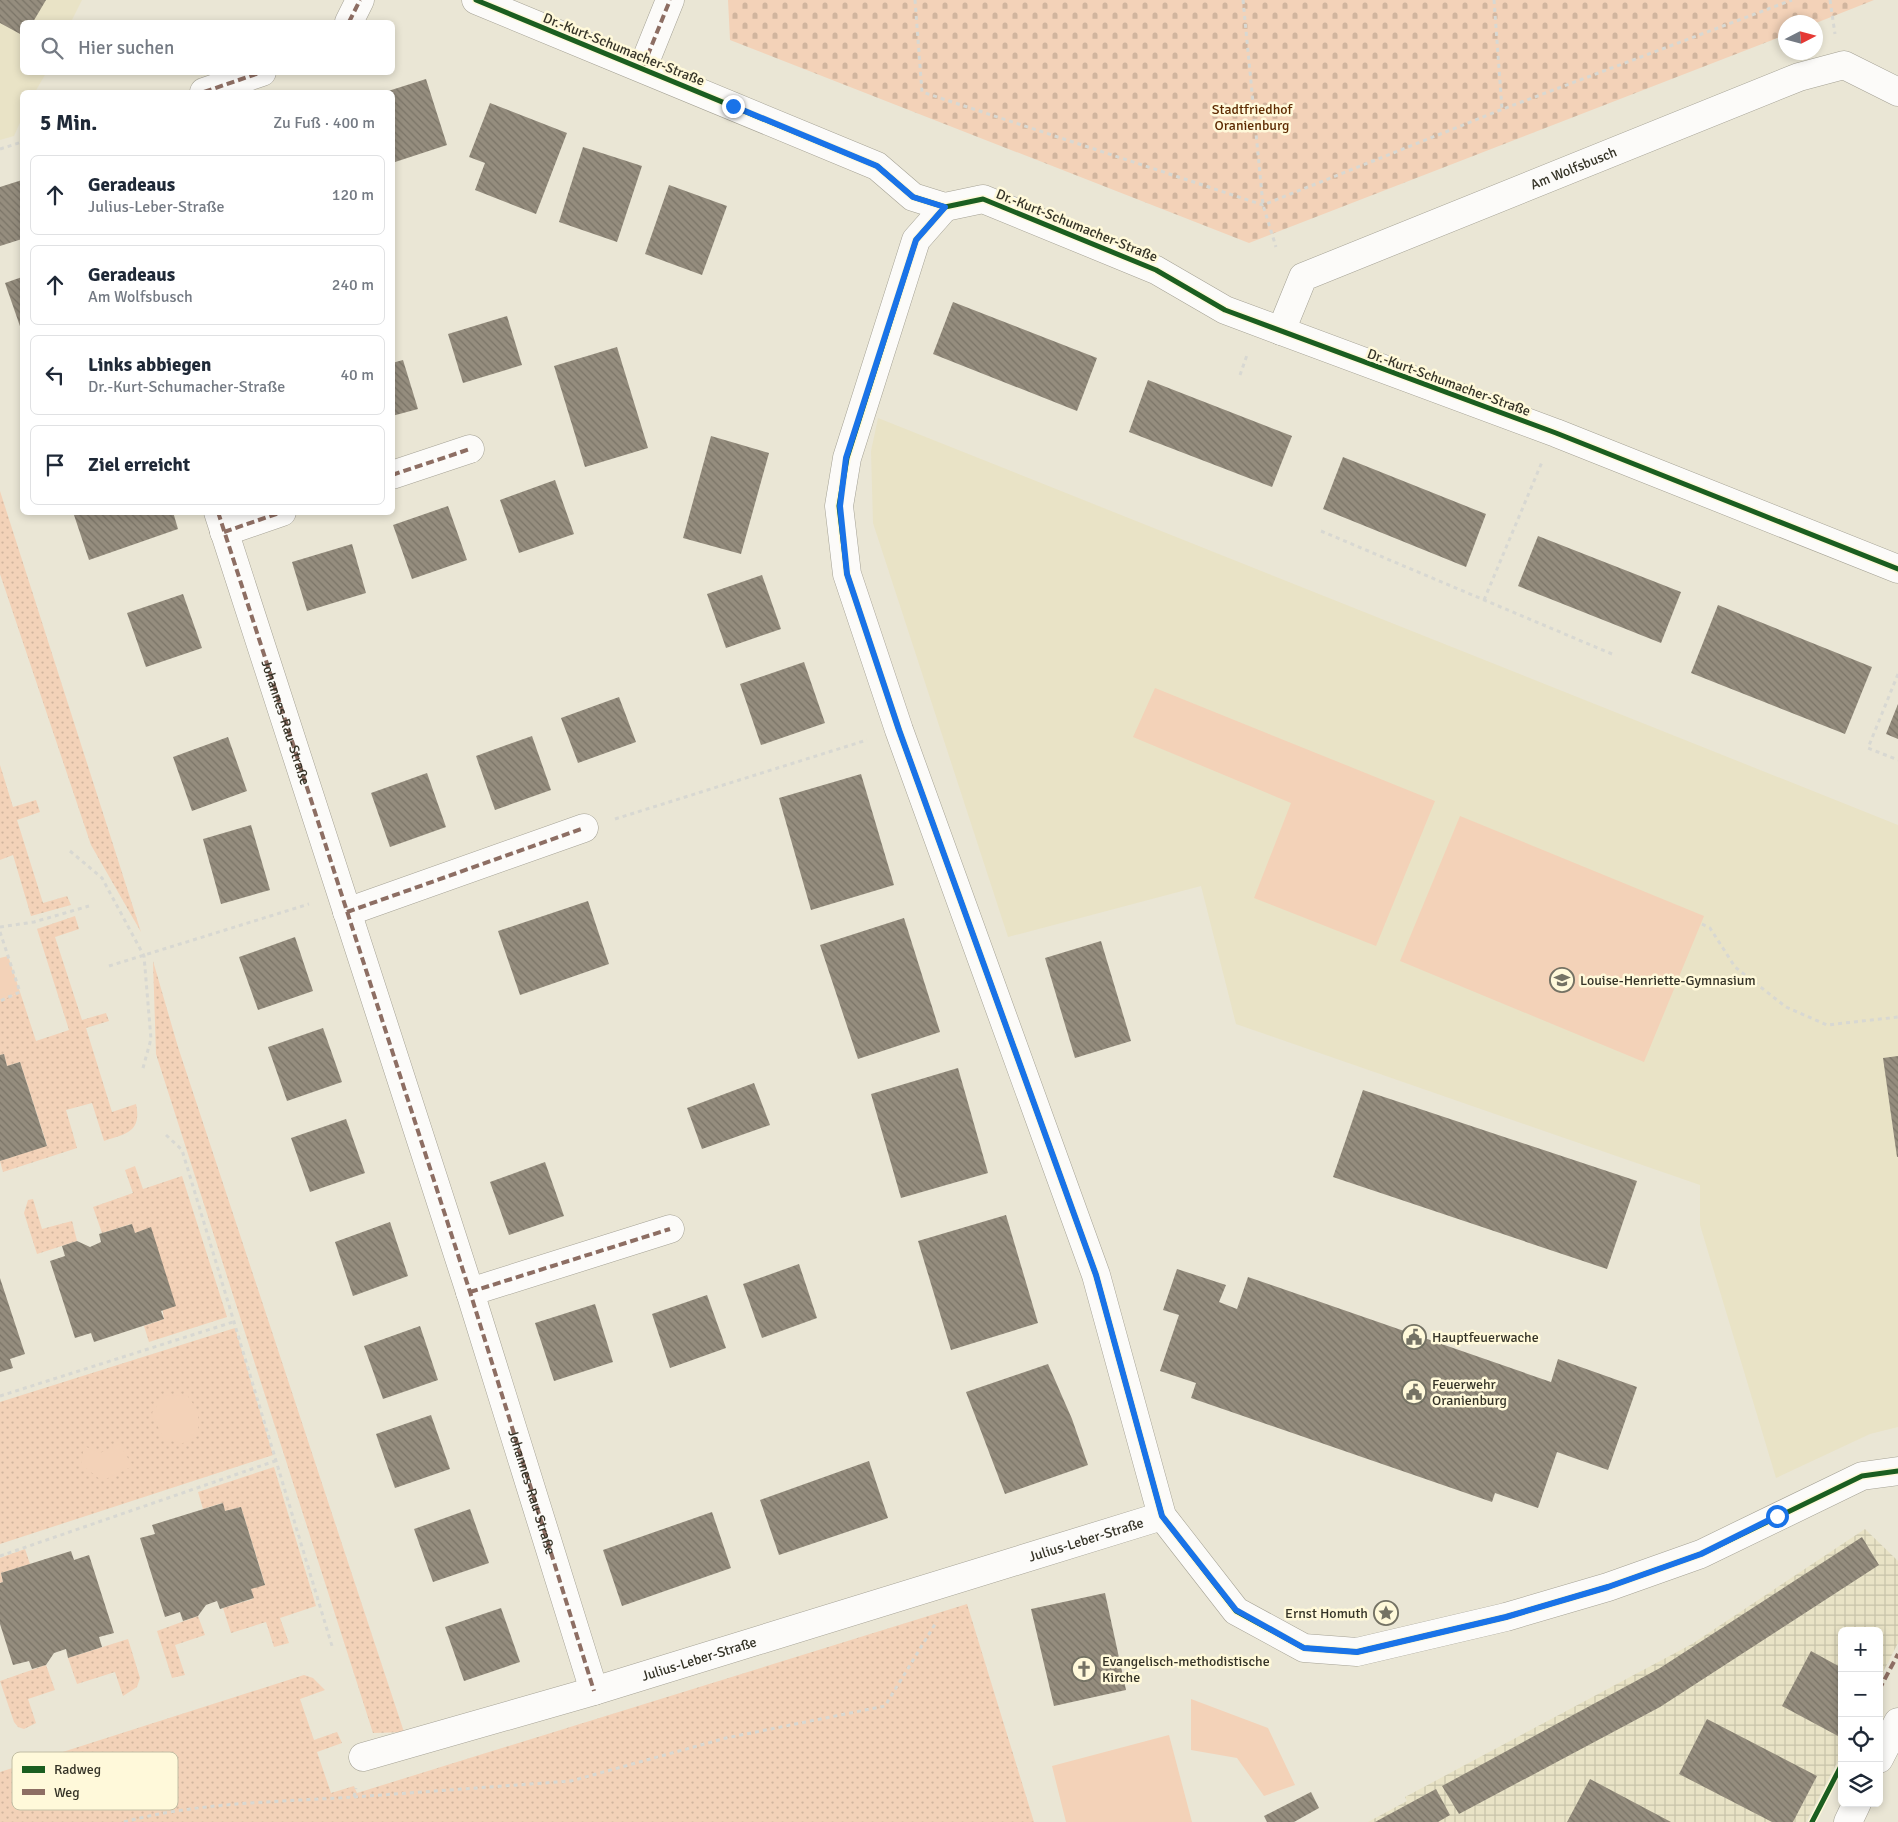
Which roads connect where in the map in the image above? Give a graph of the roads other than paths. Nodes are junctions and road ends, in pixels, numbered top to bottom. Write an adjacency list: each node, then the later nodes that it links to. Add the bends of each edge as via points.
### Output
1 (360, 0): 4 (street)
2 (476, 0): 5 (street, Dr.-Kurt-Schumacher-Straße)
3 (670, 0): 5 (street, Dr.-Kurt-Schumacher-Straße)
4 (350, 20)
5 (643, 68): 9 (street, Dr.-Kurt-Schumacher-Straße, via 877,166 913,197)
6 (253, 75): 7 (street)
7 (210, 90)
8 (1898, 92): 10 (street, Am Wolfsbusch, via 1844,65 1800,77 1303,277)
9 (945, 207): 10 (street, Dr.-Kurt-Schumacher-Straße, via 984,199 1156,270 1225,310); 21 (street, via 916,240 846,458 840,506 847,574 899,730 1096,1275)
10 (1281, 331): 15 (street, Dr.-Kurt-Schumacher-Straße, via 1556,433)
11 (470, 449): 12 (street)
12 (395, 475)
13 (264, 515): 14 (street, Johannes-Rau-Straße)
14 (221, 522): 17 (street, Johannes-Rau-Straße)
15 (1898, 569)
16 (584, 828): 17 (street)
17 (344, 903): 19 (street, Johannes-Rau-Straße)
18 (670, 1229): 19 (street)
19 (470, 1292): 22 (street, Johannes-Rau-Straße)
20 (1898, 1471): 21 (street, Julius-Leber-Straße, via 1862,1476 1701,1554 1608,1587 1506,1617 1357,1652 1304,1648 1236,1610)
21 (1162, 1516): 22 (street, Julius-Leber-Straße)
22 (594, 1691): 25 (street, Julius-Leber-Straße)
23 (1898, 1722): 24 (street)
24 (1883, 1752)
25 (363, 1756)
26 (1855, 1807): 27 (street)
27 (1848, 1822)

